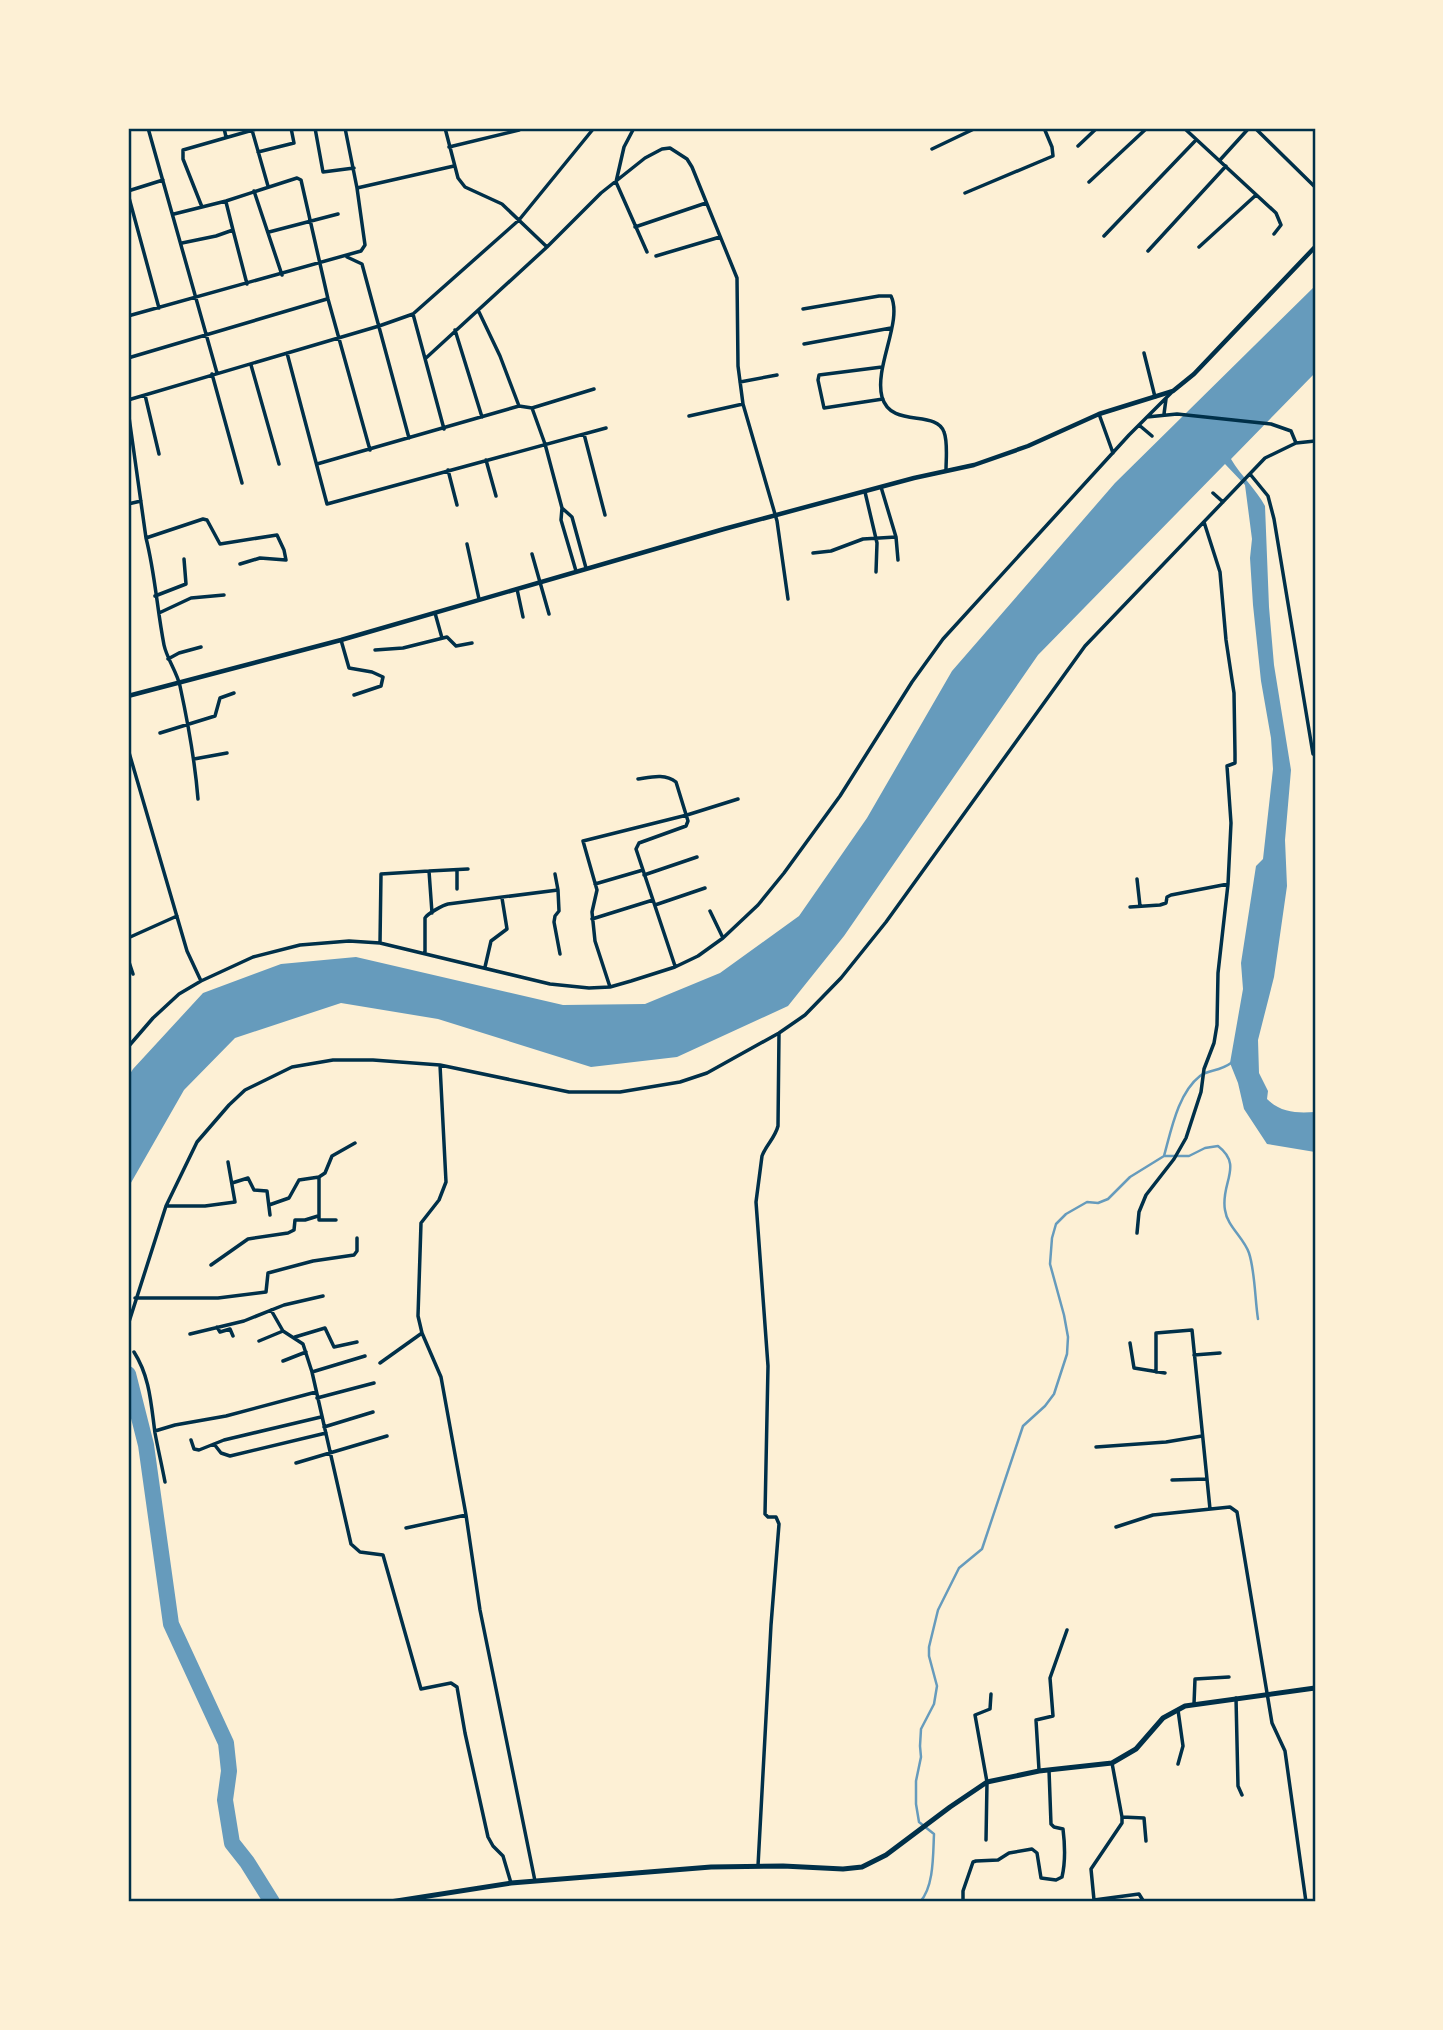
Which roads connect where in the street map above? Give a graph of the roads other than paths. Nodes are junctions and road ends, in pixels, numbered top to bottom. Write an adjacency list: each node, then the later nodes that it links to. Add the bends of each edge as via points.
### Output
1 (148, 128): 30 (street)
2 (224, 128): 20 (street)
3 (260, 128): 17 (street)
4 (291, 128): 25 (street, via 294,143)
5 (315, 128): 29 (street, via 322,171)
6 (345, 128): 29 (street)
7 (444, 128): 23 (street)
8 (594, 128): 45 (street)
9 (634, 128): 31 (street)
10 (976, 128): 24 (street)
11 (1044, 128): 38 (street, via 1053,156)
12 (1097, 128): 18 (street)
13 (1147, 128): 32 (street)
14 (1184, 128): 21 (street)
15 (1249, 128): 26 (street)
16 (1255, 128): 34 (street)
17 (252, 130): 20 (street); 25 (street)
18 (1092, 130): 22 (street)
19 (519, 131): 23 (street)
20 (226, 137): 42 (street, via 183,150)
21 (1196, 140): 26 (street); 51 (street)
22 (1078, 146)
23 (449, 147): 27 (street)
24 (932, 149)
25 (257, 152): 33 (street)
26 (1220, 160): 28 (street)
27 (454, 166): 35 (street); 45 (street, via 465,187 502,204)
28 (1226, 166): 39 (street); 57 (street)
29 (354, 168): 35 (street)
30 (163, 180): 37 (street); 43 (street)
31 (616, 182): 41 (street, via 645,158 670,148 687,159); 47 (street); 54 (street)
32 (1089, 182)
33 (268, 187): 36 (street); 46 (street, via 300,178)
34 (1315, 187)
35 (357, 188): 60 (street, via 365,245)
36 (254, 191): 40 (street); 49 (street)
37 (128, 192): 66 (street)
38 (965, 193)
39 (1256, 195): 50 (street, via 1281,220); 55 (street)
40 (226, 201): 42 (street); 48 (street)
41 (706, 203): 47 (street); 52 (street)
42 (202, 207): 43 (street)
43 (174, 214): 53 (street)
44 (338, 214): 46 (street)
45 (519, 220): 54 (street); 69 (street)
46 (309, 222): 49 (street); 61 (street)
47 (635, 227): 58 (street)
48 (233, 230): 53 (street); 63 (street)
49 (268, 233): 62 (street)
50 (1274, 233)
51 (1104, 236)
52 (720, 237): 59 (street); 85 (street, via 737,278)
53 (182, 243): 64 (street)
54 (547, 247): 68 (street)
55 (1199, 247)
56 (1315, 247): 87 (street)
57 (1147, 251)
58 (647, 252)
59 (656, 256)
60 (347, 257): 61 (street); 71 (street, via 362,264)
61 (321, 263): 62 (street); 65 (street)
62 (282, 275): 63 (street)
63 (247, 284): 64 (street)
64 (197, 297): 66 (street); 74 (street)
65 (328, 299): 74 (street); 75 (street)
66 (159, 308): 70 (street)
67 (803, 309): 72 (street, via 891,296 895,310)
68 (479, 312): 73 (street); 94 (street)
69 (412, 314): 71 (street); 80 (street)
70 (128, 316)
71 (379, 326): 75 (street); 107 (street)
72 (891, 328): 76 (street); 82 (street)
73 (455, 330): 80 (street); 100 (street)
74 (206, 334): 79 (street); 83 (street)
75 (340, 338): 78 (street); 111 (street)
76 (804, 344)
77 (1144, 352): 89 (street)
78 (287, 353): 81 (street); 116 (street)
79 (128, 358)
80 (426, 358): 104 (street)
81 (251, 365): 83 (street); 115 (street)
82 (883, 367): 91 (street); 91 (street, via 819,375 818,380 824,408)
83 (214, 373): 88 (street); 120 (street)
84 (776, 375): 85 (street)
85 (740, 382): 93 (street)
86 (594, 388): 95 (street)
87 (1173, 391): 89 (street); 90 (street)
88 (145, 395): 92 (street); 113 (street)
89 (1155, 397): 97 (street)
90 (1167, 397): 98 (street); 101 (street)
91 (883, 398): 117 (street, via 890,410 901,416 939,425 945,433)
92 (128, 400)
93 (743, 404): 99 (street); 131 (street)
94 (519, 407): 95 (street); 100 (street)
95 (532, 408): 110 (street)
96 (128, 410): 125 (street)
97 (1099, 414): 112 (street); 117 (street, via 1028,446)
98 (1164, 414): 101 (street); 109 (street, via 1271,425 1291,431)
99 (689, 416)
100 (481, 417): 104 (street)
101 (1147, 417): 102 (street)
102 (1139, 425): 106 (street); 112 (street)
103 (606, 428): 105 (street)
104 (444, 429): 107 (street)
105 (584, 434): 110 (street); 130 (street)
106 (1152, 436)
107 (409, 439): 111 (street)
108 (1315, 441): 109 (street)
109 (1296, 443): 119 (street, via 1265,458)
110 (545, 444): 114 (street); 129 (street)
111 (370, 450): 116 (street)
112 (1113, 453): 196 (street, via 943,639 841,796 758,905)
113 (159, 454)
114 (486, 460): 118 (street); 124 (street)
115 (279, 464)
116 (317, 464): 118 (street, via 327,504)
117 (948, 470): 121 (street)
118 (447, 471): 128 (street)
119 (1250, 474): 126 (street); 169 (street, via 1268,496 1274,519)
120 (242, 483)
121 (881, 487): 122 (street); 134 (street)
122 (865, 492): 131 (street); 133 (street)
123 (1213, 493): 126 (street)
124 (496, 496)
125 (141, 501): 127 (street); 135 (street)
126 (1223, 502): 132 (street)
127 (128, 504)
128 (457, 505)
129 (562, 508): 142 (street, via 572,517); 143 (street, via 561,520)
130 (605, 515)
131 (775, 516): 142 (street); 150 (street)
132 (1204, 522): 183 (street, via 1220,572 1234,693 1235,762 1227,766 1231,823); 206 (street, via 1085,646 841,978 805,1015)
133 (876, 537): 134 (street); 138 (street); 144 (street)
134 (896, 537): 140 (street)
135 (146, 538): 141 (street, via 203,519 220,544 278,535 286,560 260,558); 148 (street)
136 (467, 544): 149 (street)
137 (532, 554): 145 (street)
138 (813, 554)
139 (184, 559): 148 (street, via 186,584)
140 (898, 560)
141 (240, 564)
142 (586, 568): 143 (street)
143 (576, 571): 145 (street)
144 (876, 572)
145 (541, 583): 146 (street); 153 (street)
146 (517, 589): 149 (street); 154 (street)
147 (224, 595): 152 (street, via 191,598)
148 (155, 596): 152 (street)
149 (479, 599): 151 (street)
150 (788, 599)
151 (434, 612): 155 (street); 156 (street)
152 (159, 613): 160 (street)
153 (549, 614)
154 (523, 617)
155 (442, 638): 157 (street, via 456,646); 159 (street)
156 (341, 640): 161 (street); 163 (street, via 349,668 383,677 382,686)
157 (472, 643)
158 (201, 647): 160 (street)
159 (375, 650)
160 (169, 659): 161 (street)
161 (179, 682): 164 (street); 165 (street)
162 (234, 693): 165 (street, via 220,698 215,716)
163 (354, 695)
164 (128, 696)
165 (187, 726): 166 (street); 170 (street)
166 (160, 733)
167 (128, 749): 193 (street)
168 (227, 753): 170 (street)
169 (1313, 754)
170 (194, 759): 172 (street)
171 (638, 779): 174 (street, via 673,779)
172 (198, 799)
173 (738, 799): 174 (street)
174 (687, 816): 179 (street, via 686,826 636,845); 182 (street, via 583,841)
175 (697, 857): 179 (street)
176 (457, 869): 177 (street); 178 (street); 185 (street)
177 (468, 869)
178 (429, 872): 192 (street); 197 (street, via 381,874)
179 (644, 872): 182 (street); 188 (street)
180 (555, 874): 186 (street)
181 (1137, 879): 189 (street)
182 (595, 884): 194 (street)
183 (1228, 884): 189 (street, via 1171,895 1160,905); 218 (street, via 1217,1026 1210,1055 1186,1138 1142,1203)
184 (705, 888): 188 (street)
185 (457, 889)
186 (558, 890): 187 (street); 199 (street, via 559,911 554,922)
187 (502, 898): 192 (street, via 445,905); 201 (street, via 507,929 491,941)
188 (654, 902): 194 (street); 202 (street)
189 (1140, 906): 190 (street)
190 (1130, 907)
191 (710, 911): 196 (street)
192 (432, 913): 198 (street, via 425,918)
193 (177, 916): 195 (street); 204 (street)
194 (592, 919): 205 (street)
195 (128, 938)
196 (723, 938): 202 (street)
197 (380, 943): 198 (street); 204 (street, via 277,949)
198 (425, 953): 201 (street)
199 (560, 954)
200 (128, 959): 203 (street)
201 (485, 967): 205 (street, via 561,985)
202 (675, 967): 205 (street)
203 (133, 974)
204 (201, 981): 207 (street, via 161,1010)
205 (610, 987)
206 (779, 1033): 208 (street, via 707,1073 620,1092 569,1092); 282 (street, via 778,1126 762,1156 757,1202 768,1366 765,1514 776,1517 779,1524)
207 (128, 1048)
208 (440, 1065): 214 (street, via 332,1060 292,1067 256,1084 229,1105 197,1142); 227 (street, via 446,1182 419,1233 417,1297)
209 (355, 1143): 211 (street, via 331,1156)
210 (228, 1162): 212 (street)
211 (319, 1177): 213 (street, via 299,1180 289,1198); 216 (street)
212 (232, 1183): 213 (street, via 249,1178 255,1191 268,1192); 214 (street, via 234,1202)
213 (269, 1205): 215 (street)
214 (166, 1206): 222 (street)
215 (270, 1216)
216 (318, 1216): 217 (street); 220 (street, via 295,1220 295,1230 288,1233 248,1239)
217 (336, 1220)
218 (1137, 1233)
219 (358, 1238): 222 (street, via 354,1255 268,1273 266,1292 252,1296)
220 (211, 1265)
221 (323, 1296): 223 (street)
222 (135, 1298): 224 (street)
223 (271, 1310): 225 (street); 226 (street)
224 (128, 1325)
225 (217, 1328): 228 (street); 229 (street, via 220,1332 230,1329)
226 (283, 1331): 230 (street); 231 (street)
227 (422, 1333): 240 (street); 262 (street, via 440,1377)
228 (190, 1334)
229 (233, 1336)
230 (293, 1338): 232 (street, via 326,1328 334,1347); 235 (street)
231 (259, 1341)
232 (357, 1342)
233 (1130, 1343): 242 (street, via 1134,1368)
234 (134, 1352): 250 (street, via 152,1398)
235 (306, 1352): 239 (street); 241 (street)
236 (1220, 1353): 237 (street)
237 (1194, 1355): 242 (street, via 1192,1329 1158,1332); 251 (street)
238 (365, 1356): 241 (street)
239 (284, 1361)
240 (380, 1363)
241 (312, 1372): 245 (street)
242 (1156, 1372): 243 (street)
243 (1166, 1373)
244 (374, 1383): 246 (street)
245 (316, 1392): 246 (street); 250 (street)
246 (317, 1398): 248 (street)
247 (373, 1412): 249 (street)
248 (322, 1416): 249 (street); 254 (street)
249 (325, 1430): 254 (street, via 230,1456); 256 (street)
250 (155, 1431): 260 (street)
251 (1202, 1436): 255 (street); 259 (street)
252 (387, 1437): 256 (street)
253 (191, 1440): 254 (street, via 197,1450)
254 (214, 1444)
255 (1096, 1447)
256 (330, 1452): 257 (street); 284 (street, via 351,1544 357,1551 384,1557 422,1689 452,1683 457,1687 488,1836 503,1856)
257 (296, 1463)
258 (1172, 1479): 259 (street)
259 (1208, 1479): 261 (street)
260 (165, 1482)
261 (1210, 1509): 263 (street, via 1153,1514); 269 (street, via 1230,1507 1237,1512)
262 (466, 1515): 264 (street); 283 (street, via 480,1610)
263 (1116, 1527)
264 (406, 1528)
265 (1067, 1630): 276 (street, via 1050,1678 1053,1716 1036,1720)
266 (1229, 1677): 271 (street, via 1195,1679)
267 (1315, 1688): 269 (main road)
268 (991, 1694): 277 (street, via 990,1709 975,1715)
269 (1269, 1694): 270 (main road); 290 (street, via 1272,1723 1286,1751)
270 (1236, 1698): 271 (main road); 278 (street)
271 (1194, 1704): 272 (main road)
272 (1178, 1708): 273 (main road, via 1136,1749); 274 (street, via 1183,1746)
273 (1112, 1763): 275 (main road); 279 (street)
274 (1178, 1764)
275 (1049, 1770): 276 (main road); 288 (street, via 1051,1824 1063,1829 1062,1877 1041,1878 1037,1853 1032,1849 998,1860 976,1861)
276 (1039, 1771): 277 (main road)
277 (987, 1782): 280 (street); 282 (main road, via 887,1855 862,1867)
278 (1242, 1796)
279 (1122, 1817): 281 (street, via 1143,1818); 285 (street, via 1091,1869)
280 (986, 1840)
281 (1146, 1841)
282 (758, 1866): 283 (main road)
283 (535, 1881): 284 (main road)
284 (511, 1883): 287 (main road)
285 (1094, 1901): 286 (street)
286 (1107, 1901): 289 (street, via 1139,1894)
287 (390, 1902)
288 (963, 1902)
289 (1144, 1902)
290 (1306, 1902)

